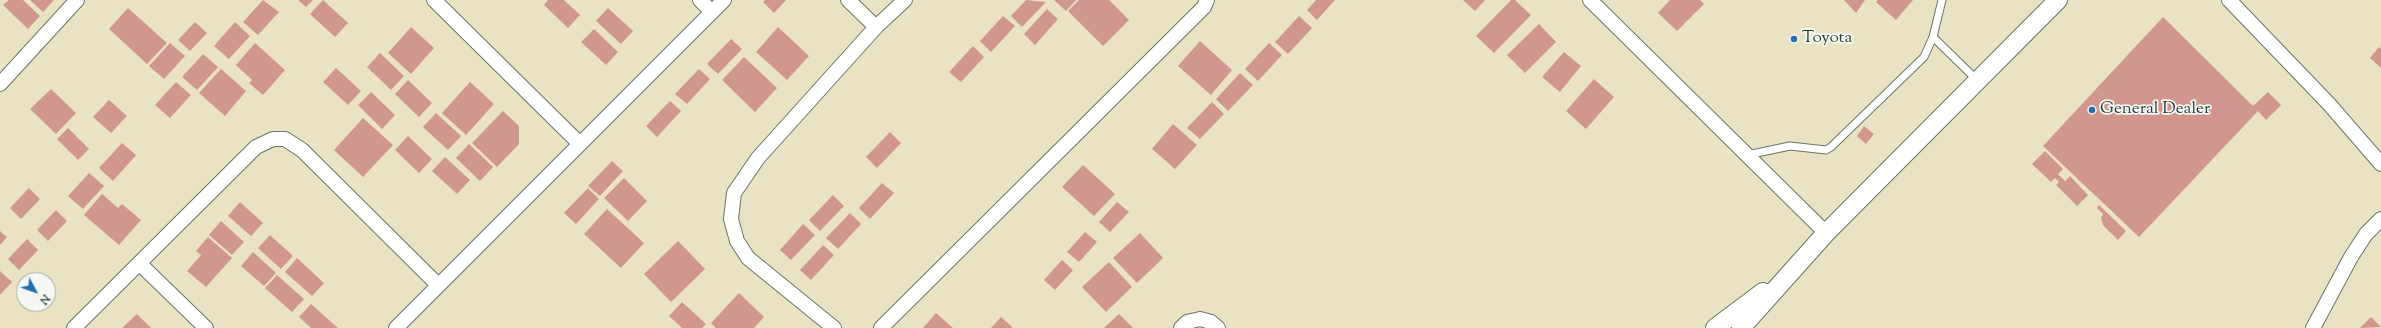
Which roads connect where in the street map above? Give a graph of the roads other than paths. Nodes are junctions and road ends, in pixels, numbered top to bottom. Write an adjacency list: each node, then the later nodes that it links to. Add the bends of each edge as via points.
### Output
1 (77, 0): 16 (street)
2 (434, 0): 17 (street)
3 (700, 0): 12 (street)
4 (724, 0): 12 (street)
5 (848, 0): 13 (street)
6 (905, 0): 13 (street)
7 (1207, 0): 29 (street, via 1204,7)
8 (1590, 0): 18 (street)
9 (1942, 0): 14 (lane)
10 (2058, 0): 15 (street)
11 (2229, 0): 19 (street, via 2329,104)
12 (712, 12): 17 (street)
13 (876, 27): 28 (street, via 758,158 734,192 731,219 736,241 748,258)
14 (1933, 37): 15 (lane); 18 (lane, via 1924,57 1831,147 1826,150 1790,146)
15 (1977, 81): 21 (street)
16 (0, 84)
17 (580, 144): 24 (street)
18 (1747, 155): 21 (street)
19 (2381, 164)
20 (2381, 219): 34 (street, via 2366,234 2351,257)
21 (1826, 234): 23 (street)
22 (139, 263): 24 (street, via 256,147 272,139 285,139 302,150); 25 (street); 26 (street)
23 (1790, 273): 32 (street); 33 (street)
24 (438, 285): 27 (street)
25 (74, 328)
26 (206, 328)
27 (396, 328)
28 (834, 328)
29 (881, 328)
30 (1181, 328): 31 (street, via 1187,322 1200,319 1212,322)
31 (1218, 328)
32 (1715, 328)
33 (1741, 328)
34 (2313, 328)

